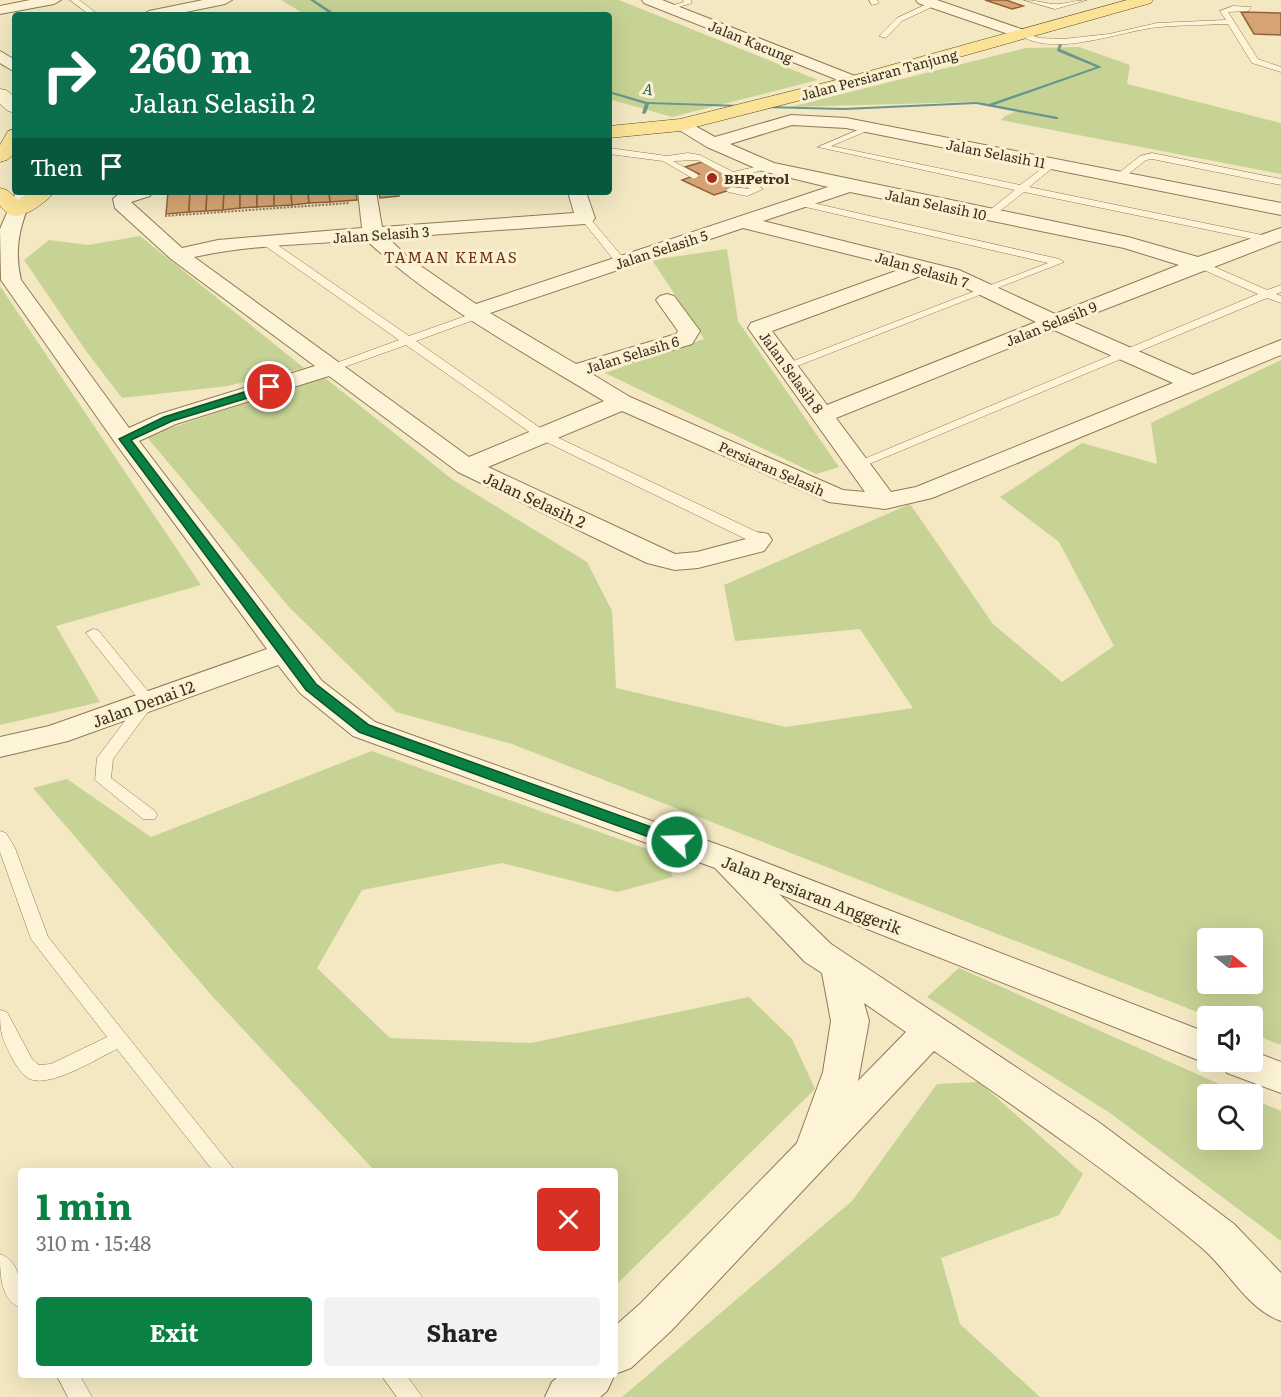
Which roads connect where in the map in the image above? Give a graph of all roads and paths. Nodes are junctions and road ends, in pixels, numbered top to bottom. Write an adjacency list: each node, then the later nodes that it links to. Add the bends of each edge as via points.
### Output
1 (47, 0): 12 (street)
2 (74, 0): 13 (lane)
3 (225, 0): 8 (street)
4 (649, 0): 10 (street, Jalan Kacung)
5 (1028, 0): 6 (lane, via 1055,7)
6 (1083, 0)
7 (1145, 0): 16 (main road, Jalan Persiaran Tanjung)
8 (199, 2): 14 (street)
9 (929, 2): 16 (street); 17 (lane, via 892,23)
10 (681, 3): 23 (street, Jalan Kacung)
11 (1248, 9): 15 (lane, via 1224,11)
12 (0, 10)
13 (91, 12)
14 (161, 12)
15 (1232, 25): 16 (lane, via 1133,32 1086,40 1052,41); 18 (lane)
16 (1022, 34): 23 (main road, Jalan Persiaran Tanjung)
17 (883, 36)
18 (1240, 37): 19 (lane); 22 (lane, via 1255,61)
19 (1253, 37)
20 (2, 48): 21 (street)
21 (12, 63)
22 (1281, 70)
23 (854, 81): 28 (main road, Jalan Persiaran Tanjung)
24 (0, 94): 25 (street)
25 (12, 104)
26 (0, 112): 27 (street)
27 (12, 122)
28 (680, 125): 30 (main road, Jalan Persiaran Tanjung); 32 (street, Jalan Selasih 10)
29 (870, 128): 32 (street, Jalan Selasih 11, via 791,120); 36 (street, Jalan Selasih 11); 43 (lane, via 822,147)
30 (612, 132)
31 (12, 142): 34 (main road)
32 (712, 143): 37 (street, Jalan Selasih 10)
33 (612, 151): 35 (lane)
34 (0, 156)
35 (667, 159): 38 (lane, via 688,156); 39 (lane)
36 (1052, 164): 40 (street, Jalan Selasih 11); 43 (lane)
37 (768, 167): 38 (lane); 42 (street, Jalan Selasih 10)
38 (734, 175): 44 (lane, via 758,189 747,193)
39 (694, 176)
40 (1119, 177): 41 (lane, via 1143,158 1152,156); 51 (street, Jalan Selasih 11)
41 (1281, 182)
42 (849, 186): 50 (street, Jalan Selasih 5); 52 (street, Jalan Selasih 10)
43 (1023, 187): 52 (lane); 57 (lane)
44 (731, 190)
45 (36, 195): 49 (main road)
46 (130, 195): 53 (street, Jalan Selasih 2, via 122,199 122,204)
47 (578, 195): 54 (street)
48 (367, 197): 53 (path); 56 (street)
49 (21, 201): 80 (street, Jalan Persiaran Anggerik, via 3,241 5,267)
50 (800, 203): 55 (street, Jalan Selasih 5); 64 (lane, via 1059,262)
51 (1281, 209)
52 (989, 215): 61 (street, Jalan Selasih 10, via 1128,243)
53 (139, 218): 59 (street, Jalan Selasih 2)
54 (585, 218): 56 (street, Jalan Selasih 3); 60 (lane)
55 (742, 222): 60 (street, Jalan Selasih 5); 62 (street, Jalan Selasih 7)
56 (373, 235): 58 (street, Jalan Selasih 3); 68 (street, Persiaran Selasih, via 402,262)
57 (1274, 236): 61 (street, Jalan Selasih 9)
58 (265, 242): 59 (street, Jalan Selasih 3); 70 (lane)
59 (178, 255): 74 (street, Jalan Selasih 2)
60 (621, 262): 68 (street, Jalan Selasih 5)
61 (1199, 264): 65 (lane); 69 (street, Jalan Selasih 9)
62 (926, 267): 64 (street, Jalan Selasih 7); 73 (street, Jalan Selasih 8, via 759,328)
63 (1281, 288): 65 (lane)
64 (990, 290): 69 (street, Jalan Selasih 7); 73 (lane)
65 (1266, 294): 67 (lane); 72 (lane)
66 (667, 300): 75 (street, Jalan Selasih 6, via 689,331 684,339)
67 (1281, 300)
68 (476, 314): 70 (lane); 75 (street, Persiaran Selasih)
69 (1052, 322): 72 (street, Jalan Selasih 7); 78 (street, Jalan Selasih 9)
70 (408, 342): 74 (lane); 79 (lane)
71 (1281, 347): 76 (street, Persiaran Selasih)
72 (1120, 353): 76 (street, Jalan Selasih 7); 81 (lane)
73 (787, 367): 78 (street, Jalan Selasih 8)
74 (332, 368): 80 (street, via 168,419); 82 (street, Jalan Selasih 2)
75 (571, 373): 77 (street, Persiaran Selasih)
76 (1193, 383): 83 (street, Persiaran Selasih, via 923,493)
77 (622, 402): 79 (street); 83 (street, Persiaran Selasih, via 838,497)
78 (822, 415): 81 (street, Jalan Selasih 8)
79 (542, 435): 82 (street); 84 (lane)
80 (125, 439): 86 (street, Jalan Persiaran Anggerik)
81 (858, 464): 83 (street, Jalan Selasih 8)
82 (467, 467): 84 (street, Jalan Selasih 2, via 656,557 675,562 756,545)
83 (885, 501)
84 (759, 540)
85 (93, 633): 87 (lane)
86 (284, 653): 87 (street, Jalan Denai 12); 91 (street, Jalan Persiaran Anggerik, via 311,687 364,729)
87 (148, 701): 88 (street, Jalan Denai 12, via 57,734); 89 (lane, via 105,758 103,780)
88 (0, 747)
89 (149, 815)
90 (0, 837): 95 (lane, via 40,939)
91 (721, 858): 92 (street, via 818,953); 96 (street, Jalan Persiaran Anggerik)
92 (838, 966): 94 (street); 99 (street, via 850,1021 842,1072)
93 (0, 1017): 95 (lane, via 35,1073 54,1071)
94 (932, 1029): 99 (street); 103 (street, via 1086,1134 1219,1237)
95 (118, 1040): 100 (lane)
96 (1197, 1045)
97 (1263, 1071): 98 (street)
98 (1281, 1078)
99 (814, 1152): 104 (street, via 656,1317)
100 (223, 1168)
101 (0, 1263): 102 (lane)
102 (18, 1293)
103 (1281, 1302)
104 (618, 1351)
105 (69, 1378): 108 (lane)
106 (395, 1378): 109 (lane)
107 (589, 1378): 110 (street)
108 (81, 1397)
109 (411, 1397)
110 (568, 1397)

